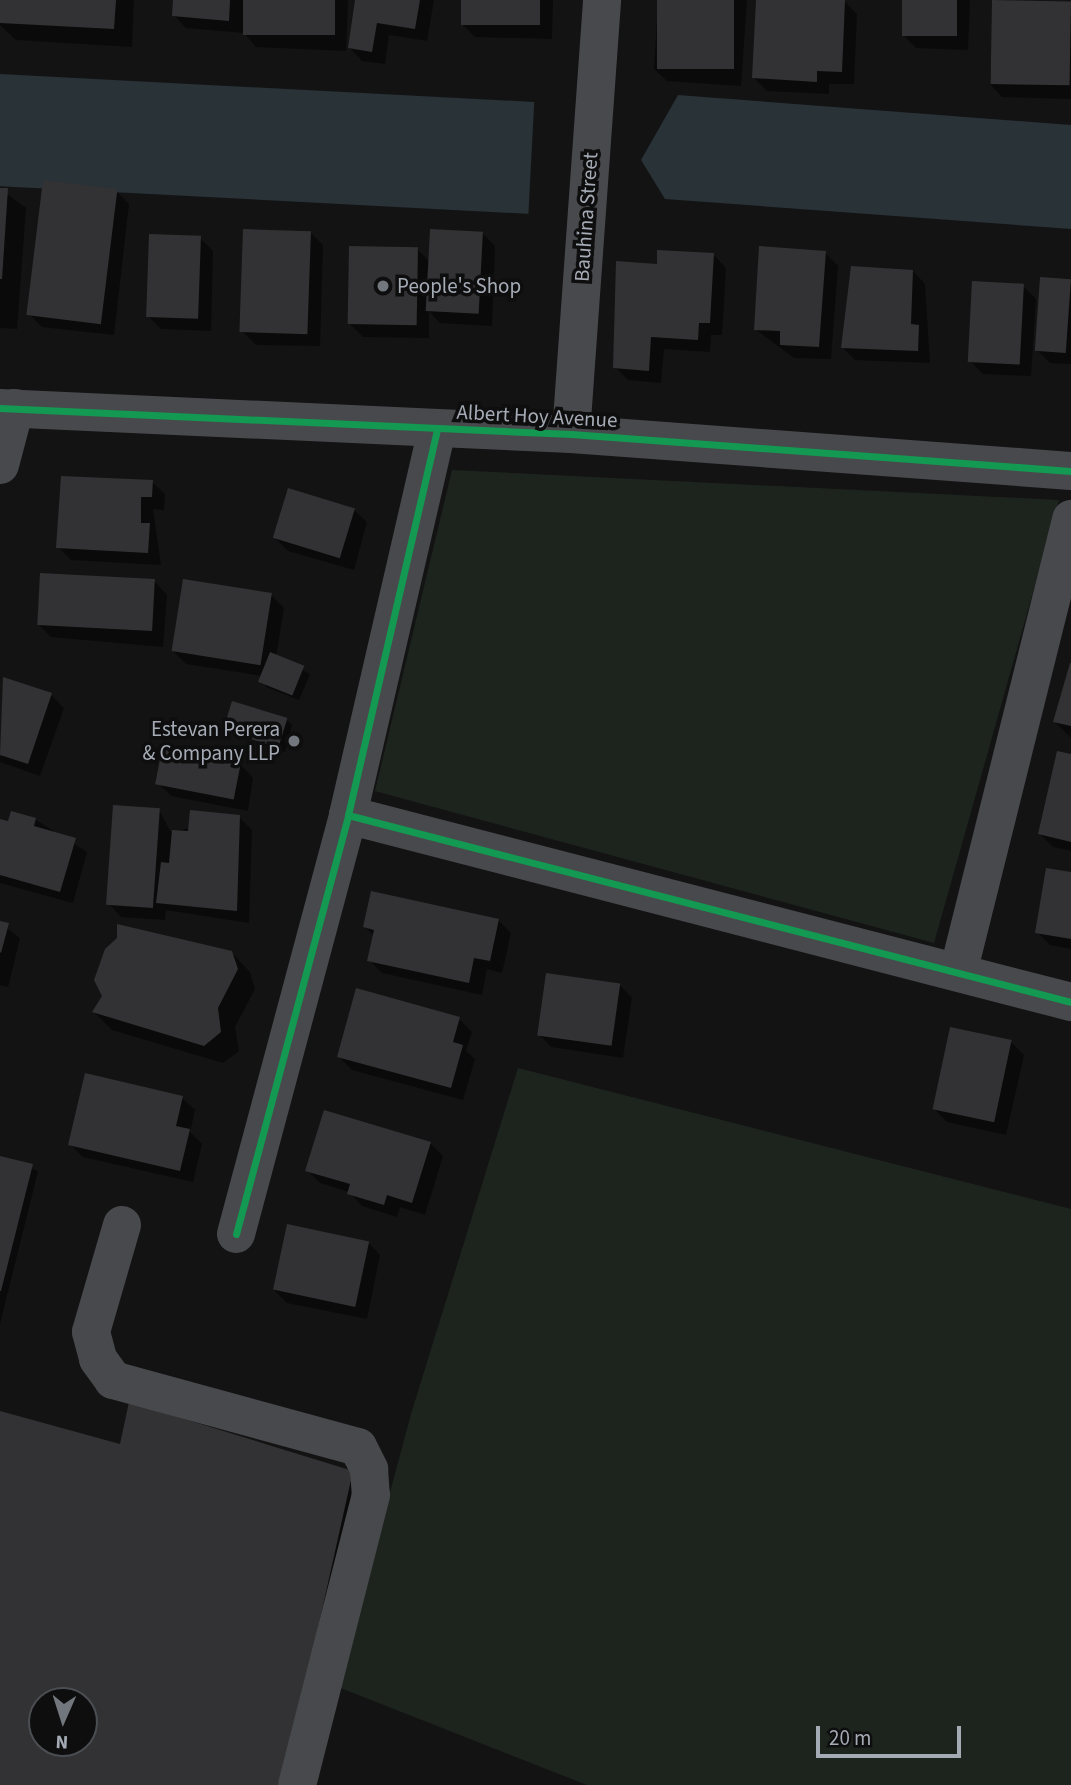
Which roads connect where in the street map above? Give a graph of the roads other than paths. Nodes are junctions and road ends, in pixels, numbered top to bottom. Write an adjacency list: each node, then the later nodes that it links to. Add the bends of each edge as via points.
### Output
1 (602, 0): 4 (street, Bauhina Street)
2 (8, 408): 3 (street, Albert Hoy Avenue); 5 (street)
3 (437, 428): 4 (street, Albert Hoy Avenue); 8 (street)
4 (571, 434): 6 (street, Albert Hoy Avenue)
5 (0, 465)
6 (1071, 471)
7 (1071, 519): 9 (street)
8 (348, 815): 9 (street); 12 (street)
9 (959, 969): 10 (street)
10 (1071, 1002)
11 (122, 1225): 13 (street, via 90,1332 98,1359 113,1380 358,1447 369,1469 371,1495)
12 (236, 1234)
13 (297, 1785)

